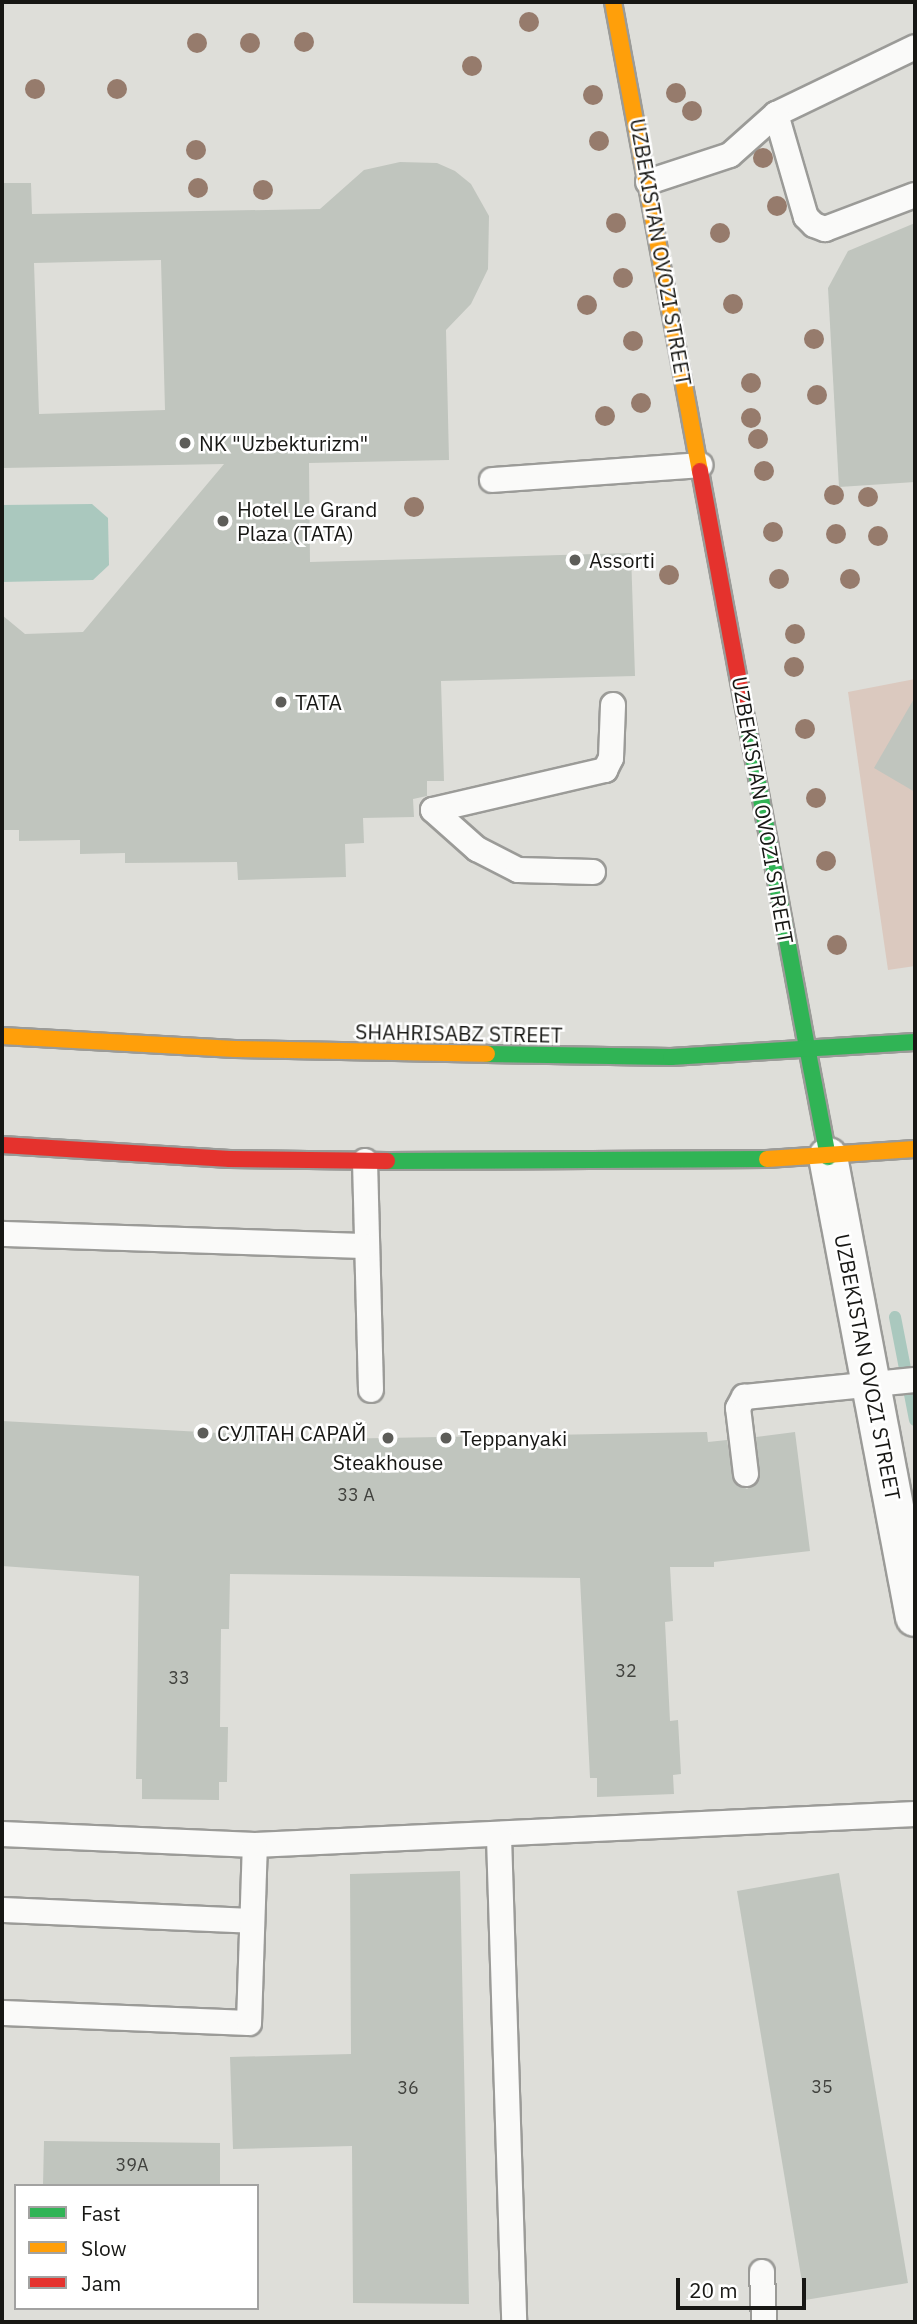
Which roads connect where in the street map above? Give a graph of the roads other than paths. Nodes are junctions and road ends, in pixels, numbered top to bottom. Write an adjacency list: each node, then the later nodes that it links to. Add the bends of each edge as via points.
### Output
1 (613, 2): 4 (main road, UZBEKISTAN OVOZI STREET)
2 (915, 47): 3 (lane)
3 (776, 114): 4 (lane, via 730,155); 5 (lane, via 806,218 814,225 825,229)
4 (648, 182): 6 (main road, UZBEKISTAN OVOZI STREET)
5 (915, 195)
6 (700, 465): 7 (lane); 12 (main road, UZBEKISTAN OVOZI STREET)
7 (492, 480)
8 (613, 705): 9 (lane, via 611,758 605,770 433,810 477,849 518,870)
9 (593, 872)
10 (2, 1036): 12 (main road, SHAHRISABZ STREET, via 453,1054 671,1057)
11 (915, 1042): 12 (main road, SHAHRISABZ STREET)
12 (808, 1052): 15 (main road, UZBEKISTAN OVOZI STREET)
13 (2, 1145): 16 (main road)
14 (915, 1149): 15 (main road)
15 (828, 1157): 16 (main road); 20 (street, UZBEKISTAN OVOZI STREET)
16 (365, 1161): 18 (lane)
17 (2, 1234): 18 (lane)
18 (366, 1246): 21 (lane)
19 (915, 1380): 20 (lane)
20 (872, 1384): 22 (lane, via 744,1397 738,1408); 23 (street, UZBEKISTAN OVOZI STREET)
21 (371, 1390)
22 (746, 1474)
23 (908, 1544): 24 (street, UZBEKISTAN OVOZI STREET)
24 (915, 1617)
25 (915, 1814): 27 (lane)
26 (2, 1834): 28 (lane)
27 (499, 1837): 28 (lane); 33 (lane)
28 (255, 1845): 30 (lane)
29 (2, 1910): 30 (lane)
30 (251, 1920): 31 (lane, via 248,2024)
31 (2, 2013)
32 (762, 2272): 34 (lane)
33 (514, 2322)
34 (764, 2322)

